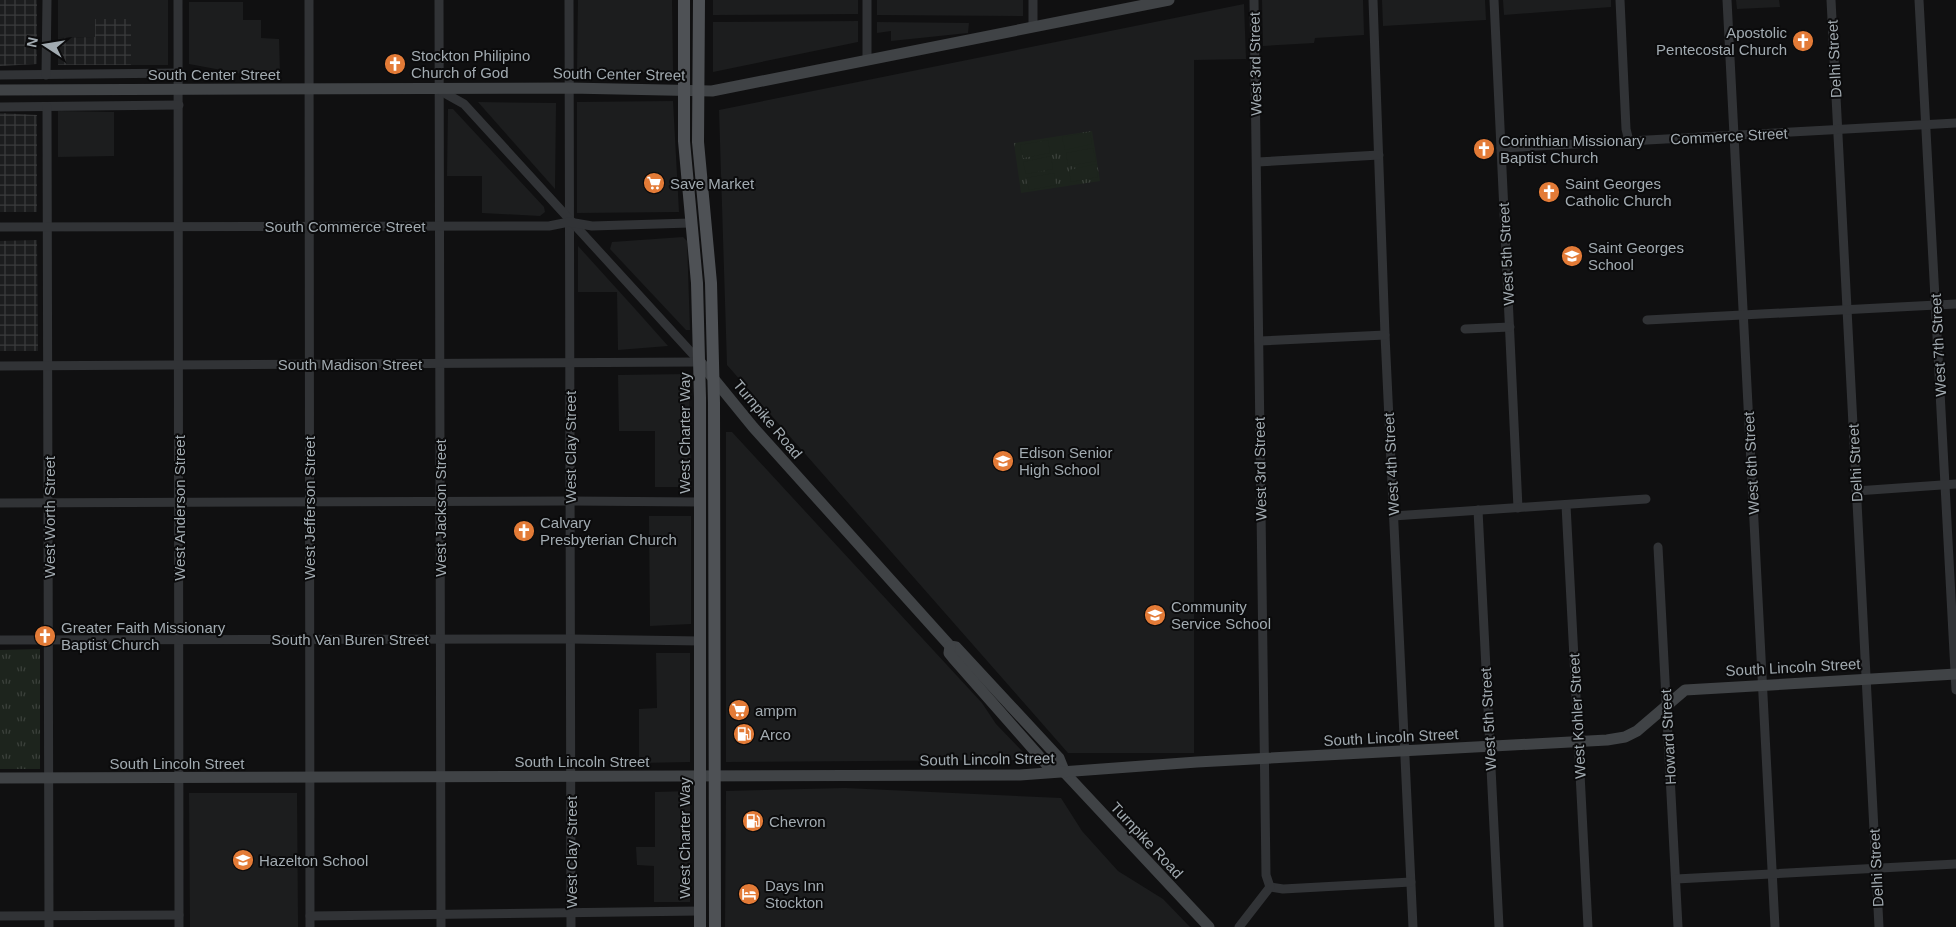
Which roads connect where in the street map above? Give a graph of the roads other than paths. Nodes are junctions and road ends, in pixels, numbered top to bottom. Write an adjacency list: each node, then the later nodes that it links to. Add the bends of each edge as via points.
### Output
1 (47, 0): 21 (street)
2 (178, 0): 20 (street, West Anderson Street)
3 (309, 0): 26 (street, West Jefferson Street)
4 (439, 0): 27 (street, West Jackson Street)
5 (570, 0): 23 (street, West Clay Street)
6 (684, 0): 28 (main road, West Charter Way)
7 (699, 0): 29 (main road, West Charter Way)
8 (866, 0): 19 (street)
9 (1033, 0): 18 (street)
10 (1169, 0): 18 (street, South Center Street)
11 (1254, 0): 40 (street, West 3rd Street)
12 (1372, 0): 39 (street, West 4th Street)
13 (1494, 0): 38 (street, West 5th Street)
14 (1620, 0): 37 (street)
15 (1728, 0): 36 (street, West 6th Street)
16 (1831, 0): 35 (street, Delhi Street)
17 (1920, 0): 34 (street, West 7th Street)
18 (1033, 27): 19 (street, South Center Street)
19 (867, 60): 29 (street, South Center Street, via 712,91)
20 (179, 73): 21 (street, South Center Street); 25 (street, West Anderson Street)
21 (46, 75): 22 (street, South Center Street)
22 (0, 76)
23 (570, 88): 27 (street, South Center Street); 28 (street, South Center Street); 41 (street, West Clay Street)
24 (3, 90): 25 (street, South Center Street)
25 (179, 90): 26 (street, South Center Street); 30 (street, West Anderson Street)
26 (309, 90): 27 (street, South Center Street); 43 (street, West Jefferson Street)
27 (439, 90): 41 (street, Turnpike Road, via 464,104); 44 (street, West Jackson Street)
28 (684, 90): 29 (street, South Center Street); 42 (main road, West Charter Way)
29 (699, 90): 64 (main road, West Charter Way, via 700,177 711,283)
30 (179, 105): 32 (street, South Center Street); 47 (street, West Anderson Street)
31 (0, 107): 32 (street, South Center Street)
32 (47, 107): 46 (street, West Worth Street)
33 (1956, 123): 34 (street, Commerce Street)
34 (1926, 126): 35 (street, Commerce Street); 49 (street, West 7th Street)
35 (1837, 131): 36 (street, Commerce Street); 50 (street, Delhi Street)
36 (1734, 136): 37 (street, Commerce Street); 51 (street, West 6th Street)
37 (1629, 142): 38 (street, Commerce Street)
38 (1501, 148): 53 (street, West 5th Street)
39 (1379, 155): 40 (street); 55 (street, West 4th Street)
40 (1256, 162): 56 (street, West 3rd Street)
41 (570, 222): 42 (street, South Commerce Street, via 592,226); 44 (street, South Commerce Street, via 549,226); 57 (street, Turnpike Road); 58 (street, West Clay Street)
42 (690, 222): 57 (main road, West Charter Way, via 697,283)
43 (309, 226): 44 (street, South Commerce Street); 47 (street, South Commerce Street); 60 (street, West Jefferson Street)
44 (439, 226): 61 (street, West Jackson Street)
45 (0, 227): 46 (street, South Commerce Street)
46 (48, 227): 47 (street, South Commerce Street); 62 (street, West Worth Street)
47 (179, 227): 59 (street, West Anderson Street)
48 (1956, 304): 49 (street)
49 (1936, 305): 50 (street); 65 (street, West 7th Street)
50 (1847, 310): 51 (street); 67 (street, Delhi Street)
51 (1744, 315): 52 (street); 92 (street, West 6th Street)
52 (1647, 320)
53 (1510, 327): 54 (street); 77 (street, West 5th Street)
54 (1464, 329)
55 (1385, 335): 56 (street); 79 (street, West 4th Street)
56 (1259, 341): 99 (street, West 3rd Street)
57 (700, 362): 58 (street, South Madison Street); 64 (street, Turnpike Road); 73 (main road, West Charter Way)
58 (570, 363): 61 (street, South Madison Street); 69 (street, West Clay Street)
59 (179, 364): 60 (street, South Madison Street); 62 (street, South Madison Street); 70 (street, West Anderson Street)
60 (309, 364): 61 (street, South Madison Street); 71 (street, West Jefferson Street)
61 (439, 364): 72 (street, West Jackson Street)
62 (48, 365): 63 (street, South Madison Street); 75 (street, West Worth Street)
63 (0, 366)
64 (713, 376): 80 (main road, West Charter Way); 89 (street, Turnpike Road, via 753,427)
65 (1945, 484): 66 (street); 67 (street); 90 (street, West 7th Street)
66 (1956, 484)
67 (1856, 491): 91 (street, Delhi Street)
68 (1646, 499): 76 (street)
69 (570, 501): 72 (street); 73 (street); 83 (street, West Clay Street)
70 (179, 502): 71 (street); 75 (street); 86 (street, West Anderson Street)
71 (309, 502): 72 (street); 87 (street, West Jefferson Street)
72 (440, 502): 82 (street, West Jackson Street)
73 (700, 502): 80 (main road, via 706,505 708,540); 88 (main road, West Charter Way)
74 (0, 503): 75 (street)
75 (48, 503): 85 (street, West Worth Street)
76 (1566, 506): 77 (street); 96 (street, West Kohler Street)
77 (1518, 508): 78 (street)
78 (1478, 510): 79 (street); 97 (street, West 5th Street)
79 (1393, 516): 98 (street, West 4th Street)
80 (713, 543): 93 (main road, West Charter Way)
81 (1658, 547): 95 (street, Howard Street)
82 (440, 639): 83 (street, South Van Buren Street); 87 (street, South Van Buren Street); 103 (street, West Jackson Street)
83 (571, 639): 88 (street, South Van Buren Street); 101 (street, West Clay Street)
84 (0, 640): 85 (street, South Van Buren Street)
85 (49, 640): 86 (street, South Van Buren Street); 107 (street, West Worth Street)
86 (179, 640): 87 (street, South Van Buren Street); 108 (street, West Anderson Street)
87 (310, 640): 102 (street, West Jefferson Street)
88 (700, 641): 93 (main road, via 706,647 707,676); 104 (main road, West Charter Way)
89 (950, 646): 100 (street, Turnpike Road, via 956,647 1059,758); 100 (street, Turnpike Road, via 949,653 953,658 1047,766)
90 (1956, 674): 91 (street, South Lincoln Street); 94 (street, West 7th Street)
91 (1866, 678): 92 (street, South Lincoln Street); 110 (street, Delhi Street)
92 (1763, 684): 95 (street, South Lincoln Street, via 1685,690); 111 (street, West 6th Street)
93 (713, 685): 105 (main road, West Charter Way)
94 (1956, 690)
95 (1666, 706): 96 (street, South Lincoln Street, via 1651,721 1625,737); 112 (street, Howard Street)
96 (1578, 742): 97 (street, South Lincoln Street); 134 (street, West Kohler Street)
97 (1490, 746): 98 (street, South Lincoln Street); 133 (street, West 5th Street)
98 (1406, 751): 99 (street, South Lincoln Street); 113 (street, West 4th Street)
99 (1264, 760): 100 (street, South Lincoln Street); 114 (street, West 3rd Street, via 1266,875)
100 (1064, 773): 105 (street, South Lincoln Street); 130 (street, Turnpike Road)
101 (571, 776): 103 (street, South Lincoln Street); 104 (street, South Lincoln Street); 116 (street, West Clay Street)
102 (310, 777): 103 (street, South Lincoln Street); 108 (street, South Lincoln Street); 121 (street, West Jefferson Street)
103 (440, 777): 119 (street, West Jackson Street)
104 (700, 777): 105 (street, South Lincoln Street); 115 (main road, West Charter Way)
105 (715, 777): 129 (main road, West Charter Way)
106 (0, 778): 107 (street, South Lincoln Street)
107 (49, 778): 108 (street, South Lincoln Street); 117 (street, West Worth Street)
108 (179, 778): 118 (street, West Anderson Street)
109 (1956, 864): 110 (street)
110 (1876, 869): 111 (street); 137 (street, Delhi Street)
111 (1772, 874): 112 (street); 136 (street, West 6th Street)
112 (1676, 879): 135 (street, Howard Street)
113 (1411, 882): 114 (street); 132 (street, West 4th Street)
114 (1270, 887): 131 (street)
115 (700, 911): 116 (street); 127 (main road, West Charter Way); 128 (main road)
116 (571, 914): 119 (street); 126 (street, West Clay Street)
117 (49, 915): 118 (street); 120 (street); 122 (street, West Worth Street)
118 (179, 915): 123 (street, West Anderson Street)
119 (441, 915): 121 (street); 125 (street, West Jackson Street)
120 (0, 916)
121 (310, 916): 124 (street, West Jefferson Street)
122 (49, 927)
123 (179, 927)
124 (310, 927)
125 (440, 927)
126 (571, 927)
127 (700, 927)
128 (708, 927)
129 (715, 927)
130 (1209, 927)
131 (1239, 927)
132 (1413, 927)
133 (1499, 927)
134 (1588, 927)
135 (1678, 927)
136 (1775, 927)
137 (1879, 927)

